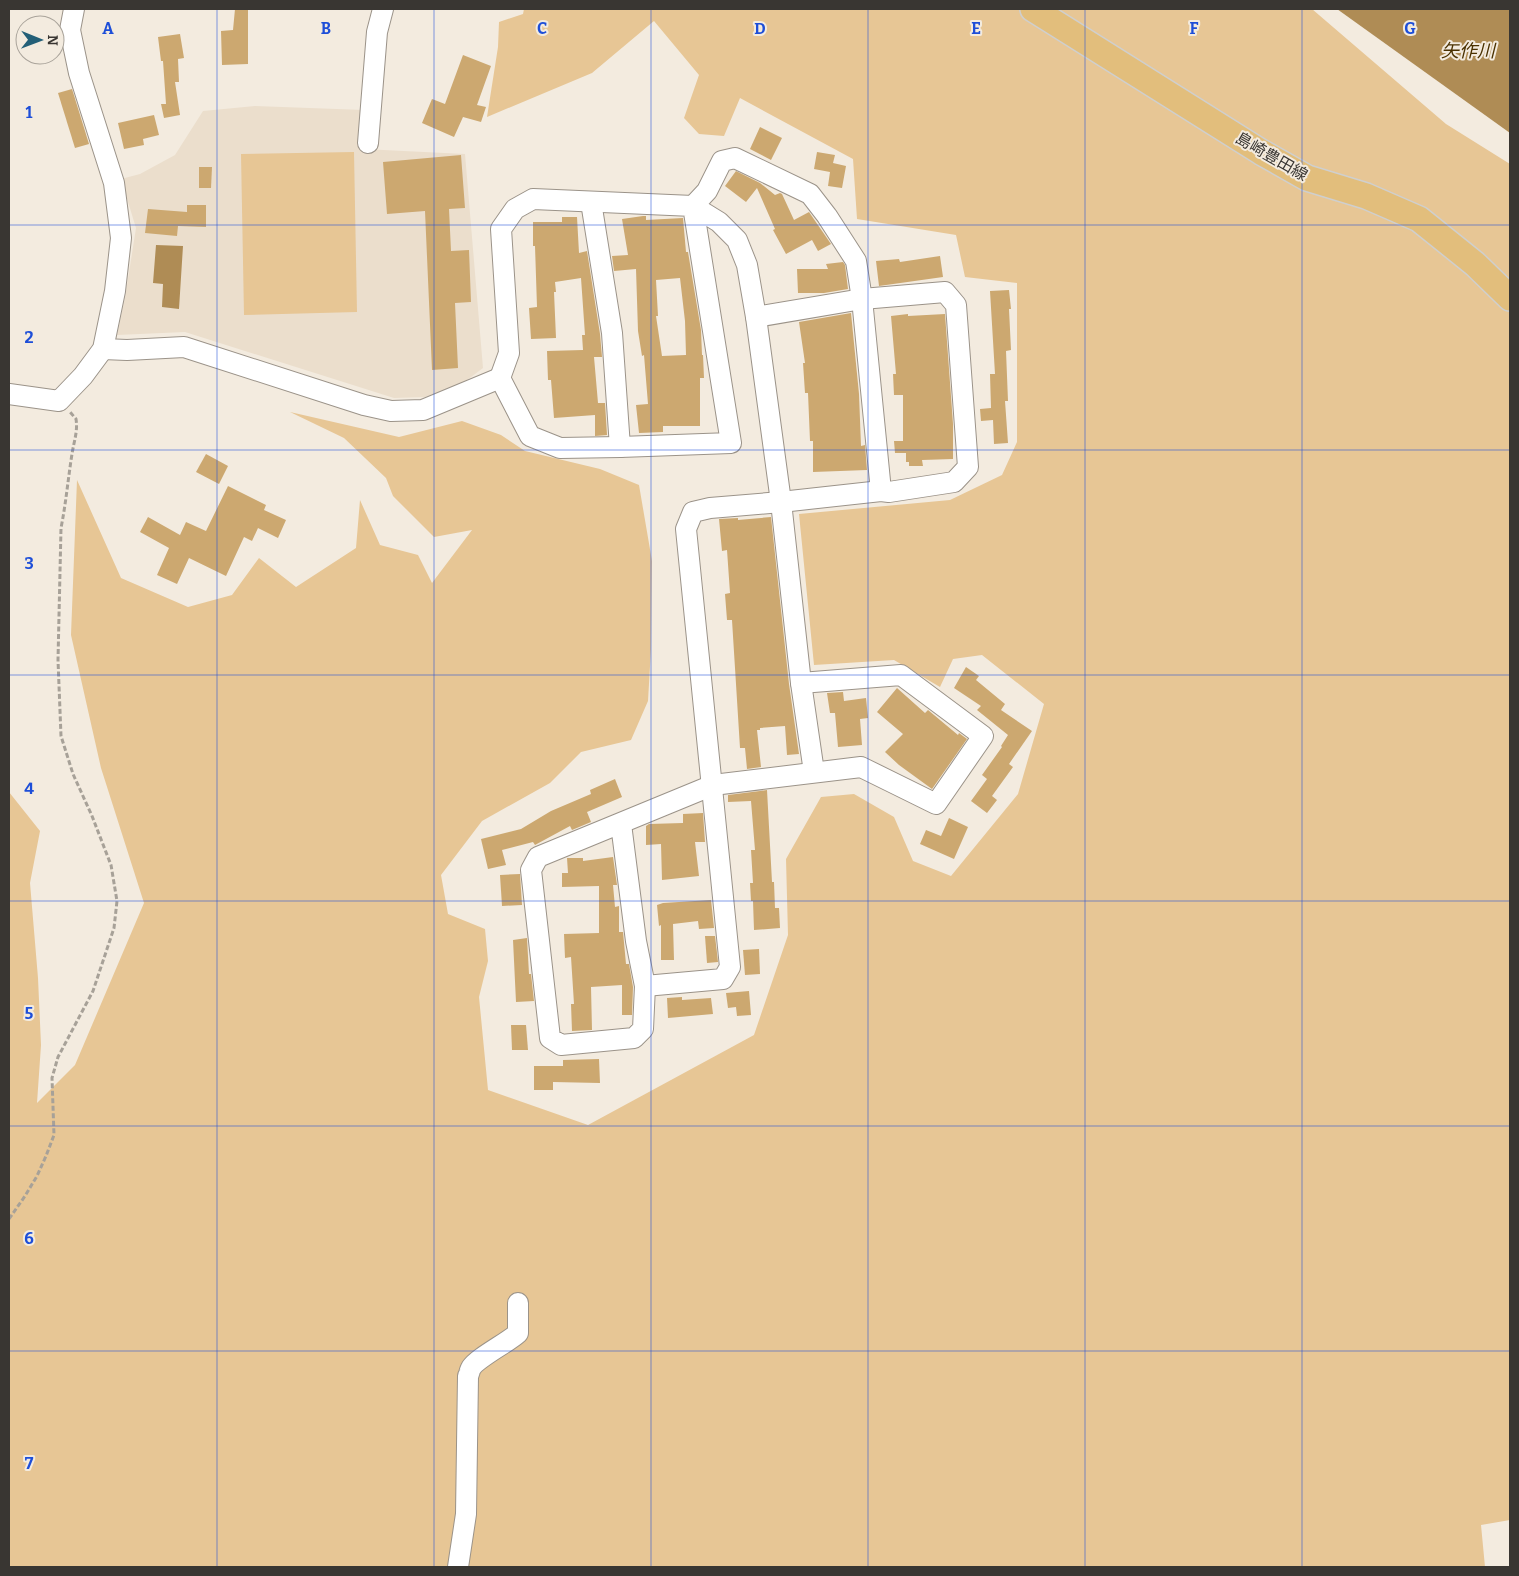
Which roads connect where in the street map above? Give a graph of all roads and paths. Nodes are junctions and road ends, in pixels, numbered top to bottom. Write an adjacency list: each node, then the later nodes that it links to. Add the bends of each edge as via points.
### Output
1 (74, 9): 10 (street, via 70,30 79,73 114,183 121,238 115,291)
2 (383, 9): 4 (street, via 377,32)
3 (1033, 9): 8 (main road, 島崎豊田線, via 1307,178 1366,196 1419,219 1475,264)
4 (368, 143)
5 (592, 202): 6 (street); 11 (street, via 533,199 515,209 501,229 509,353); 14 (street, via 612,333)
6 (693, 206): 7 (street, via 707,191 722,161 736,158 810,194 856,261); 9 (street, via 719,222 737,240 747,265); 14 (street, via 731,443)
7 (862, 298): 9 (street); 15 (street); 15 (street, via 945,292 956,305 968,467 954,482)
8 (1510, 298)
9 (756, 317): 16 (street)
10 (103, 349): 11 (street, via 184,347 391,411 423,410); 13 (street, via 84,376)
11 (500, 378): 14 (street, via 530,436 560,448)
12 (9, 394): 13 (street)
13 (59, 401): 22 (path, via 76,419 77,426 61,528 58,660 62,736 73,774 111,865 117,901 114,928 94,991 58,1057 52,1078 54,1135 36,1176)
14 (620, 447)
15 (881, 491): 16 (street)
16 (781, 502): 17 (street); 19 (street, via 692,512 686,529)
17 (801, 683): 18 (street); 18 (street, via 901,675 983,736 936,804 861,767)
18 (814, 772): 19 (street)
19 (712, 785): 20 (street); 21 (street, via 730,967 723,979)
20 (621, 824): 21 (street); 21 (street, via 538,857 531,870 550,1038 561,1045 634,1038 643,1029)
21 (645, 986)
22 (9, 1219)
23 (518, 1303): 24 (street, via 518,1333 470,1368 468,1376 466,1514)
24 (458, 1567)

